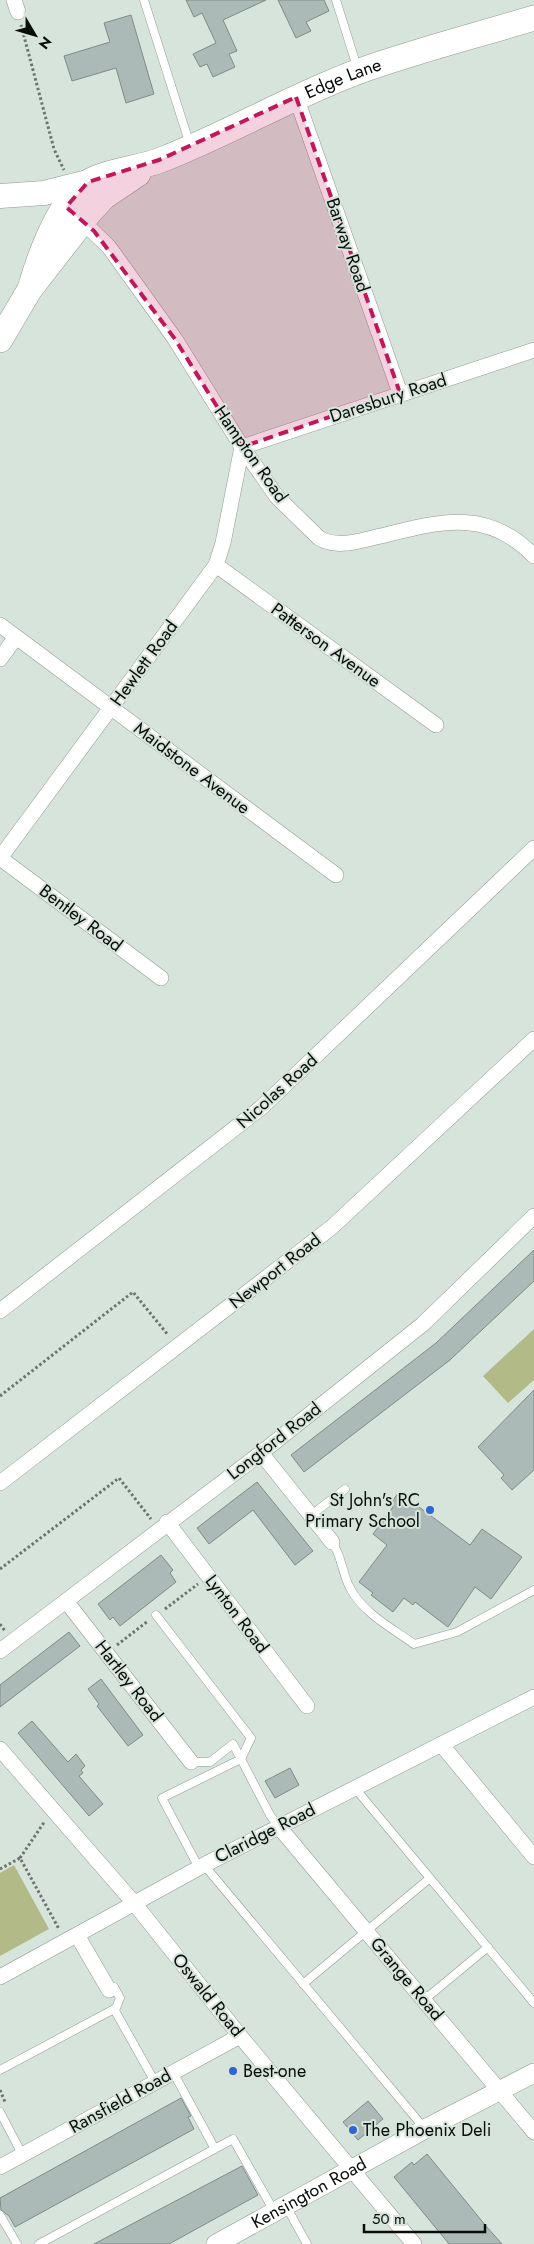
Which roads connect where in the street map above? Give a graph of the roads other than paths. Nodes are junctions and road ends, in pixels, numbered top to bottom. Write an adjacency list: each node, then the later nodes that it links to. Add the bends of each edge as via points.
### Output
1 (144, 0): 6 (lane)
2 (336, 0): 4 (lane)
3 (534, 18): 4 (highway, Edge Lane)
4 (358, 72): 5 (highway, Edge Lane)
5 (296, 97): 6 (highway, Edge Lane); 14 (street, Barway Road)
6 (190, 147): 7 (highway, Edge Lane)
7 (160, 160): 8 (highway, Edge Lane); 11 (highway, Edge Lane)
8 (77, 178): 9 (main road, Edge Lane); 11 (highway, Edge Lane)
9 (44, 193): 10 (main road, Edge Lane); 11 (street, Hampton Road)
10 (0, 196)
11 (74, 214): 12 (highway, Edge Lane); 15 (street, Hampton Road, via 109,247 175,339)
12 (0, 340)
13 (534, 350): 14 (street, Daresbury Road)
14 (400, 393): 15 (street, Daresbury Road)
15 (242, 447): 16 (street, Hampton Road, via 277,497 327,542 359,541 456,521 502,532 518,540); 17 (street, Hewlett Road)
16 (534, 556)
17 (216, 565): 21 (street, Hewlett Road); 22 (street, Patterson Avenue)
18 (0, 625): 19 (street, Maidstone Avenue)
19 (16, 637): 20 (street); 21 (street, Maidstone Avenue)
20 (0, 659)
21 (111, 708): 24 (street, Hewlett Road); 25 (street, Maidstone Avenue)
22 (436, 725)
23 (534, 848): 29 (street, Nicolas Road, via 262,1107)
24 (0, 858): 26 (street, Bentley Road)
25 (336, 875)
26 (161, 978)
27 (534, 1039): 31 (street, Newport Road, via 332,1227)
28 (534, 1216): 30 (street, Longford Road, via 423,1324)
29 (0, 1311)
30 (261, 1453): 33 (street); 34 (street, Longford Road)
31 (0, 1483)
32 (346, 1489): 33 (lane)
33 (310, 1516): 35 (street)
34 (163, 1526): 37 (street, Longford Road); 41 (street, Lynton Road)
35 (332, 1542): 36 (lane, via 355,1596 380,1620 414,1644 457,1632)
36 (534, 1590)
37 (66, 1601): 39 (street, Longford Road); 45 (street, Hartley Road)
38 (156, 1615): 44 (lane, via 250,1738)
39 (0, 1651)
40 (534, 1697): 42 (street, Claridge Road)
41 (307, 1706)
42 (441, 1744): 46 (street, Claridge Road); 48 (street)
43 (0, 1749): 51 (street, Oswald Road)
44 (241, 1759): 45 (lane, via 233,1744 210,1762); 47 (lane); 49 (lane, via 162,1798)
45 (191, 1762)
46 (354, 1787): 47 (street, Claridge Road); 50 (lane)
47 (279, 1827): 49 (street, Claridge Road); 52 (street, Grange Road)
48 (534, 1857)
49 (201, 1866): 51 (street, Claridge Road); 56 (lane)
50 (430, 1878): 52 (lane); 54 (lane)
51 (134, 1903): 53 (street, Claridge Road); 61 (street, Oswald Road)
52 (366, 1932): 56 (lane); 58 (street, Grange Road)
53 (72, 1939): 55 (street, Claridge Road); 57 (street)
54 (488, 1947): 58 (lane); 59 (lane)
55 (0, 1977)
56 (303, 1984): 68 (lane)
57 (109, 1990): 60 (lane, via 114,1987 120,1998)
58 (424, 2000): 66 (street, Grange Road)
59 (534, 2003)
60 (114, 2009): 62 (lane); 65 (lane)
61 (240, 2036): 63 (street, Ransfield Road); 73 (street, Oswald Road)
62 (0, 2070)
63 (173, 2072): 65 (street, Ransfield Road); 70 (lane)
64 (534, 2073): 66 (street, Kensington Road)
65 (155, 2082): 71 (street, Ransfield Road)
66 (500, 2091): 68 (street, Kensington Road); 69 (street, Grange Road)
67 (0, 2112): 71 (lane)
68 (425, 2129): 73 (street, Kensington Road)
69 (534, 2132)
70 (215, 2149): 74 (lane, via 233,2139); 77 (lane)
71 (22, 2154): 72 (street, Ransfield Road)
72 (0, 2166)
73 (352, 2170): 74 (street, Kensington Road); 80 (street, Oswald Road)
74 (280, 2209): 78 (street, Kensington Road); 79 (lane)
75 (0, 2215): 76 (lane)
76 (17, 2244)
77 (39, 2244)
78 (216, 2244)
79 (307, 2244)
80 (414, 2244)

